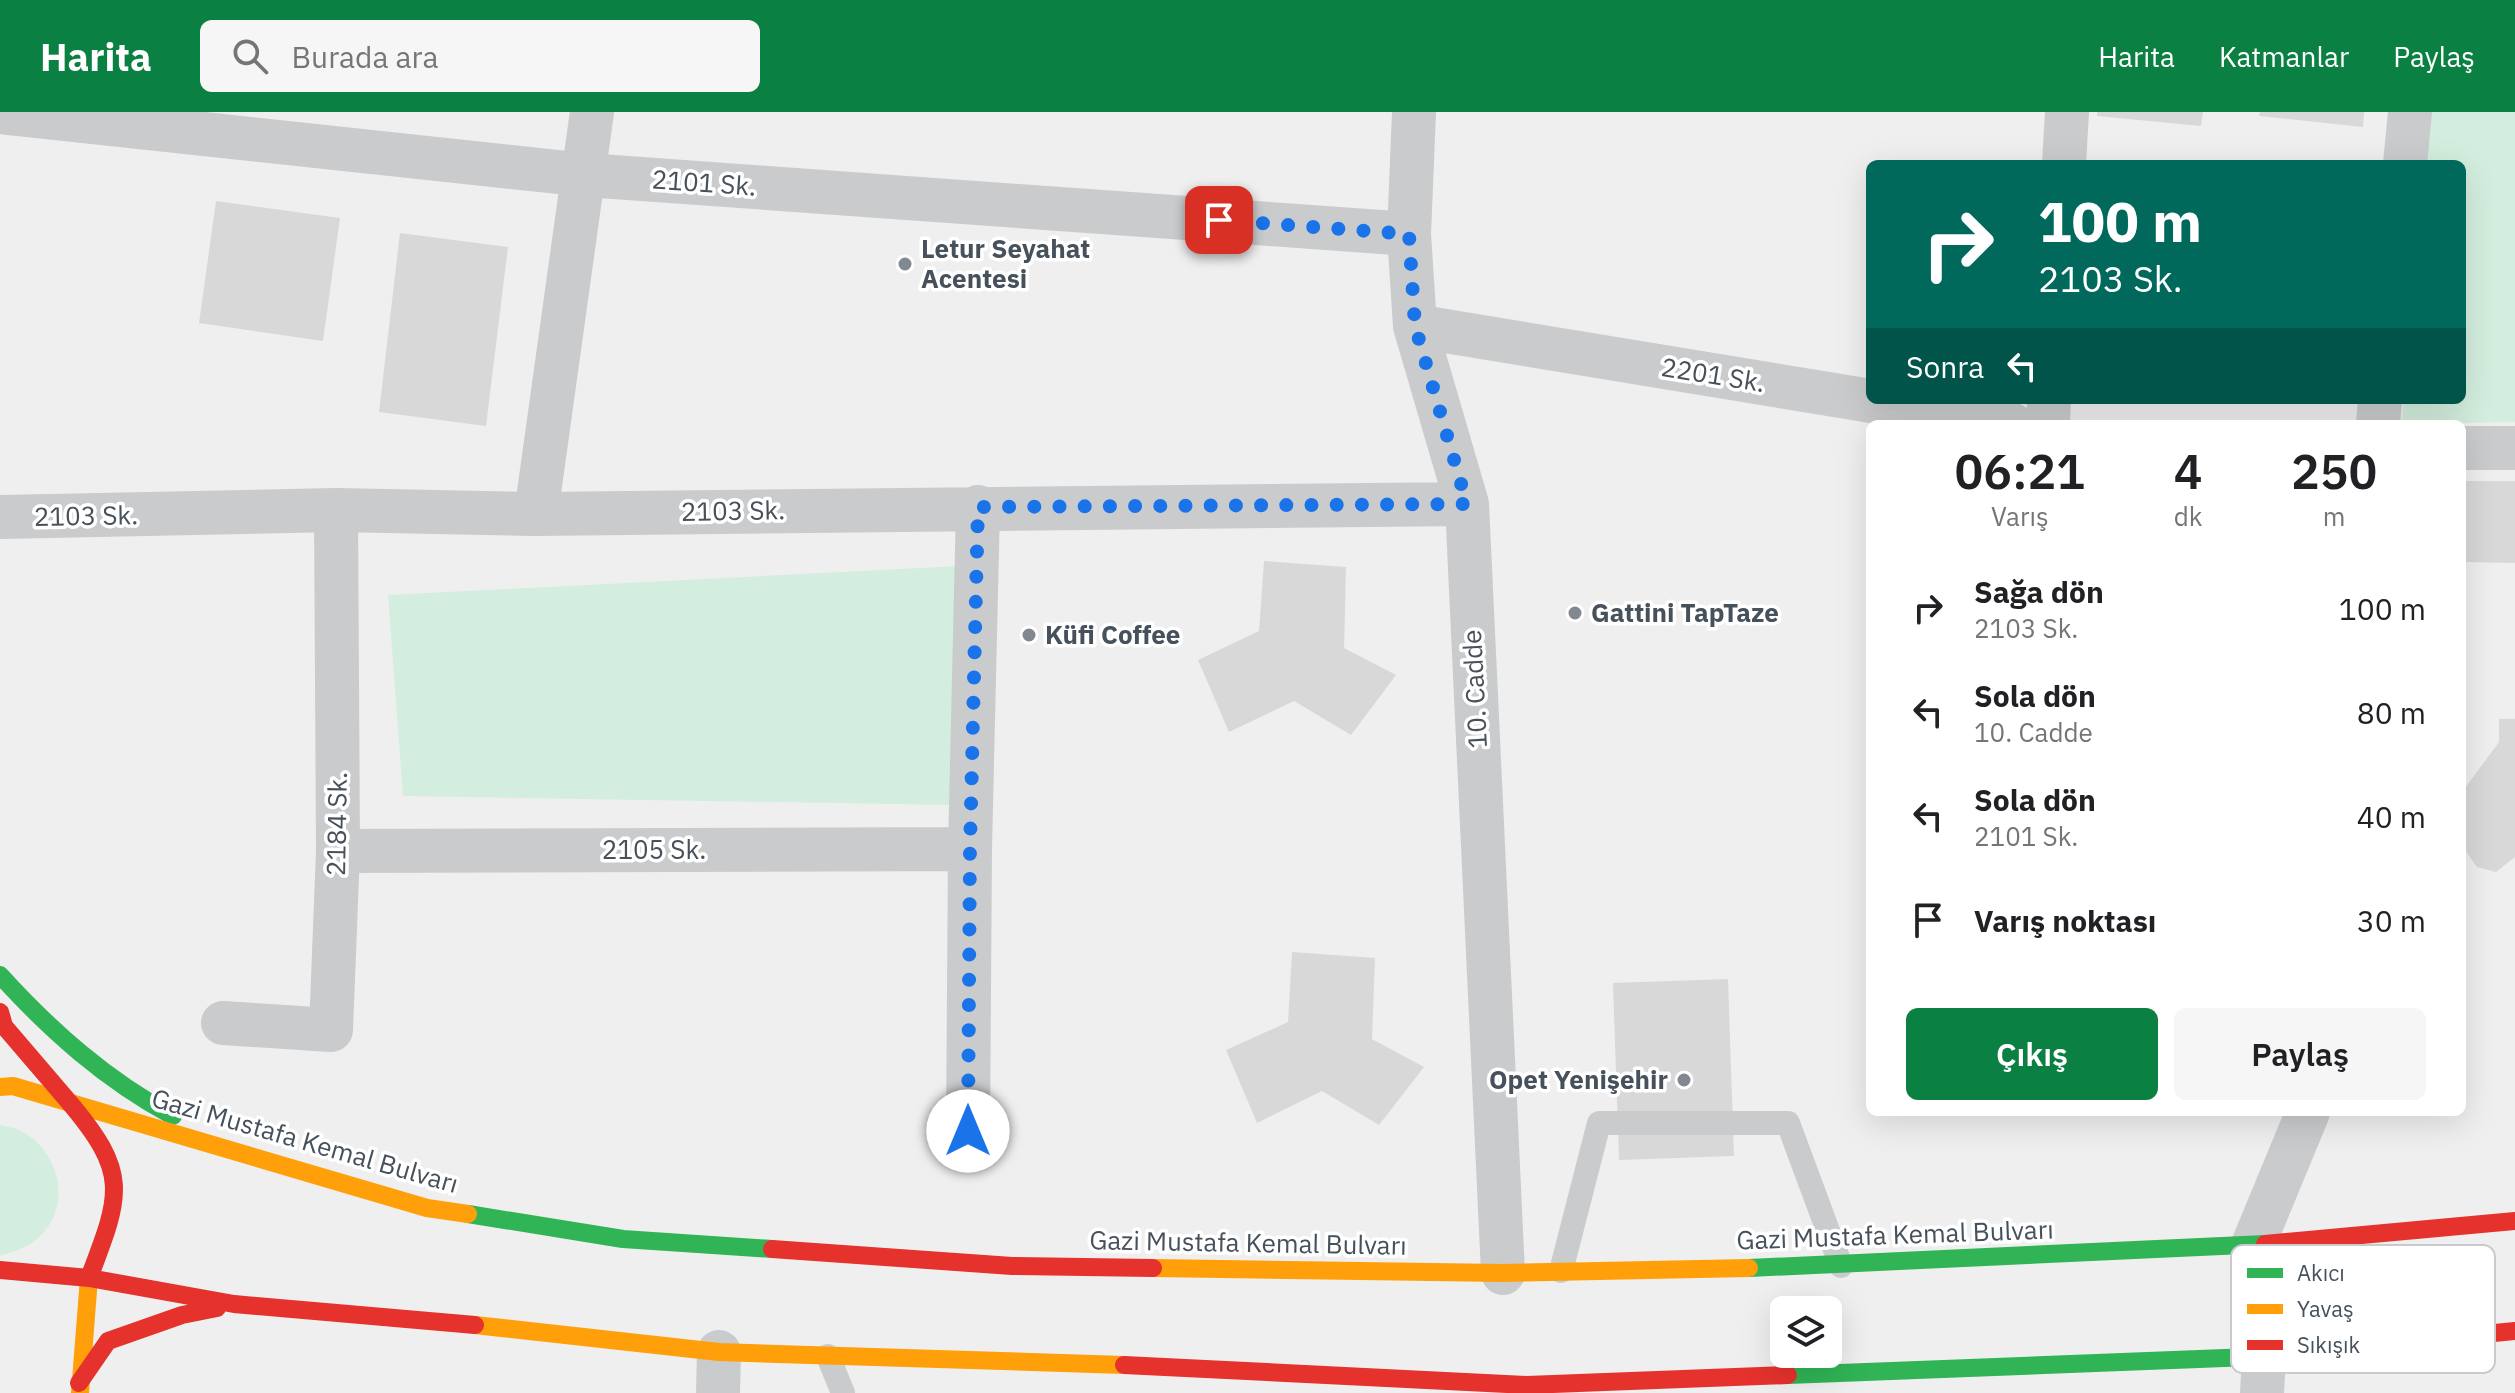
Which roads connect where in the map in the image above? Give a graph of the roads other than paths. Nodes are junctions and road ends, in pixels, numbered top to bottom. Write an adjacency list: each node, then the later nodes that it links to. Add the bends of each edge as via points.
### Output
1 (0, 112): 8 (street, 2101 Sk.)
2 (592, 112): 8 (street)
3 (1414, 112): 9 (street, 10. Cadde)
4 (2067, 112): 6 (street)
5 (2410, 112): 7 (street)
6 (2064, 160)
7 (2405, 160)
8 (586, 175): 9 (street, 2101 Sk.); 19 (street)
9 (1409, 234): 10 (street, 10. Cadde)
10 (1415, 326): 11 (street, 2201 Sk.); 16 (street, 10. Cadde)
11 (1866, 400)
12 (1889, 404): 13 (street, 2201 Sk.)
13 (1987, 420)
14 (2466, 448): 15 (street)
15 (2515, 448)
16 (1467, 504): 17 (street, 2103 Sk.); 37 (street, 10. Cadde)
17 (978, 507): 19 (street, 2103 Sk.); 21 (street)
18 (336, 510): 19 (street, 2103 Sk.); 20 (street, 2103 Sk.); 22 (street, 2184 Sk.)
19 (536, 514)
20 (0, 517)
21 (970, 849): 22 (street, 2105 Sk.); 29 (street)
22 (338, 851): 25 (street, 2184 Sk., via 331,1030)
23 (0, 975): 30 (main road, via 45,1026 145,1102)
24 (0, 1012): 27 (main road, via 4,1026)
25 (223, 1023)
26 (0, 1087): 27 (main road, Gazi Mustafa Kemal Bulvarı)
27 (69, 1102): 30 (main road, Gazi Mustafa Kemal Bulvarı); 38 (main road, via 102,1143 117,1183 112,1222)
28 (2306, 1116): 32 (street)
29 (968, 1131)
30 (254, 1157): 37 (main road, Gazi Mustafa Kemal Bulvarı, via 427,1208 623,1239 1012,1266)
31 (2515, 1221): 32 (main road, Gazi Mustafa Kemal Bulvarı)
32 (2253, 1245)
33 (2231, 1246): 34 (main road, Gazi Mustafa Kemal Bulvarı)
34 (1841, 1266): 36 (main road, Gazi Mustafa Kemal Bulvarı); 36 (lane, via 1788,1123 1599,1123)
35 (0, 1270): 38 (main road)
36 (1561, 1271): 37 (main road, Gazi Mustafa Kemal Bulvarı)
37 (1503, 1273)
38 (89, 1278): 39 (main road); 46 (main road)
39 (234, 1304): 44 (main road, via 559,1332); 46 (main road, via 182,1315 108,1341)
40 (2515, 1331): 41 (main road)
41 (2495, 1334)
42 (828, 1356): 43 (main road); 44 (main road); 48 (lane)
43 (1172, 1367): 47 (main road); 49 (lane)
44 (719, 1372)
45 (2263, 1374): 47 (main road)
46 (79, 1388)
47 (1527, 1389)
48 (843, 1393)
49 (1161, 1393)

